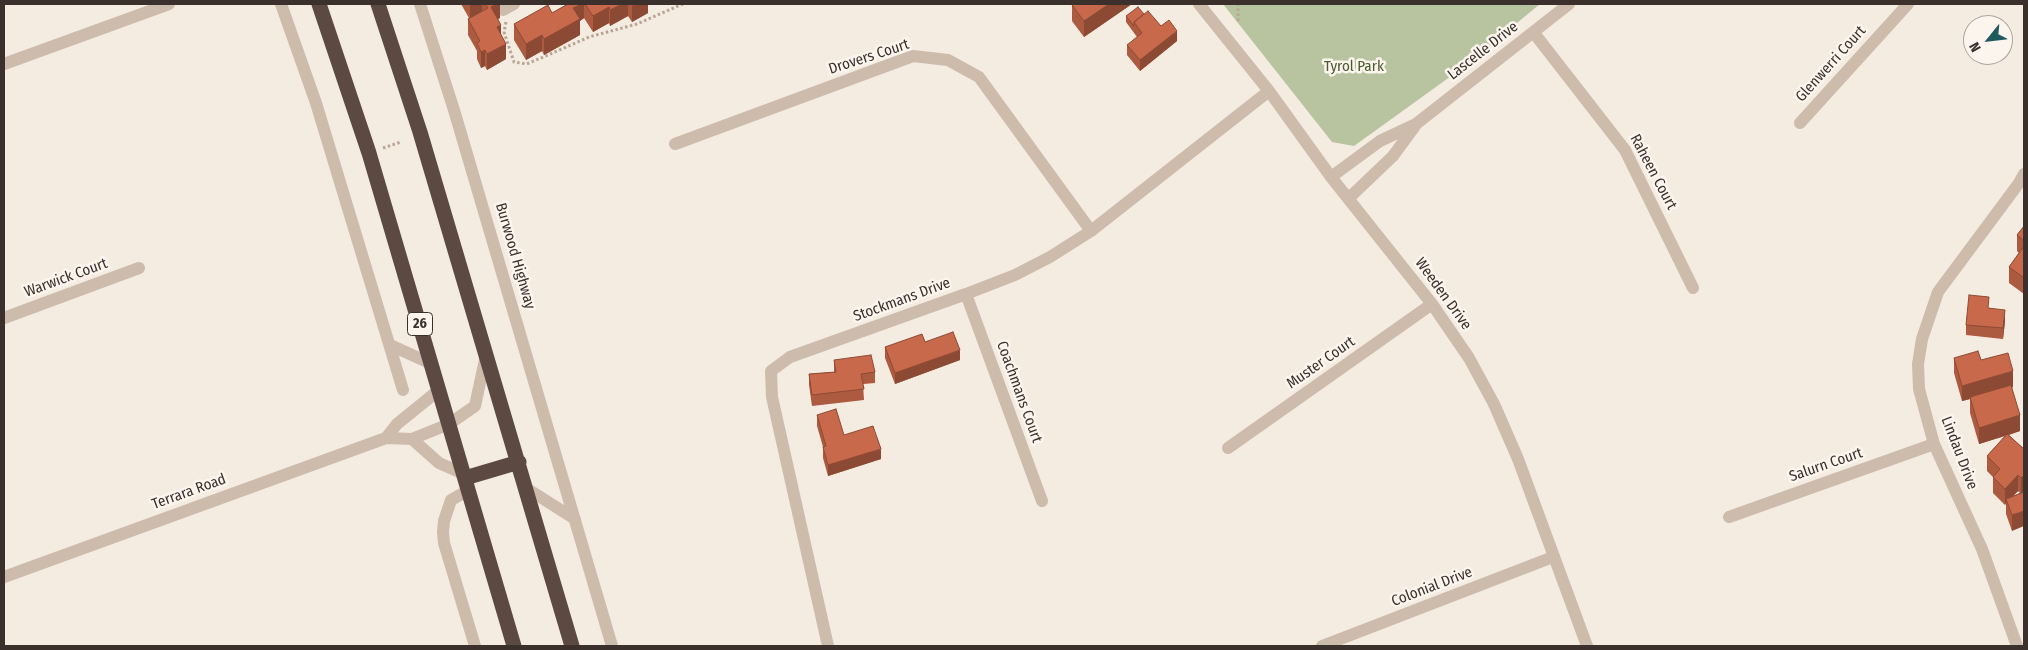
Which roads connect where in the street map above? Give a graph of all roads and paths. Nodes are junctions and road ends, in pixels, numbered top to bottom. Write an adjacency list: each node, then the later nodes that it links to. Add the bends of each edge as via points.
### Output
1 (169, 4): 14 (street)
2 (281, 4): 30 (street, via 316,103)
3 (319, 4): 32 (highway, 26, via 369,153)
4 (420, 4): 45 (street, Burwood Highway)
5 (683, 4): 11 (path, via 637,24 595,35 527,64 514,62 504,32)
6 (1199, 4): 15 (street, Weeden Drive)
7 (1238, 4): 12 (path)
8 (1569, 4): 13 (street, Lascelle Drive)
9 (1908, 4): 16 (street, Glenwerri Court)
10 (380, 6): 31 (highway)
11 (508, 7)
12 (1238, 21)
13 (1534, 33): 17 (street, Lascelle Drive); 26 (street, Raheen Court, via 1626,150)
14 (4, 64)
15 (1269, 91): 21 (street, Weeden Drive); 24 (street, Stockmans Drive)
16 (1800, 123)
17 (1416, 124): 21 (street, Lascelle Drive, via 1380,141); 23 (street, Lascelle Drive, via 1393,156)
18 (400, 142): 20 (path)
19 (676, 144): 24 (street, Drovers Court, via 913,56 948,60 978,77)
20 (382, 149)
21 (1331, 176): 23 (street, Weeden Drive)
22 (2023, 181): 38 (street, Lindau Drive, via 1938,292 1929,315 1918,364 1919,389)
23 (1349, 198): 28 (street, Weeden Drive)
24 (1091, 231): 27 (street, Stockmans Drive, via 1015,275)
25 (140, 268): 29 (street, Warwick Court)
26 (1693, 288)
27 (966, 294): 43 (street, Coachmans Court); 53 (street, Stockmans Drive, via 790,357 771,371 772,397)
28 (1432, 304): 39 (street, Muster Court); 46 (street, Weeden Drive, via 1469,358 1494,404)
29 (4, 318)
30 (390, 345): 32 (street); 33 (street)
31 (486, 355): 35 (street, Terrara Road, via 475,406); 40 (highway)
32 (432, 364): 34 (highway, 26)
33 (403, 390)
34 (439, 390): 35 (highway, 26); 36 (street, Terrara Road, via 397,424)
35 (449, 424): 37 (street, Terrara Road); 41 (highway, 26)
36 (386, 438): 37 (street, Terrara Road); 47 (street, Terrara Road)
37 (412, 439): 41 (street)
38 (1934, 444): 44 (street, Salurn Court); 56 (street, Lindau Drive, via 1982,549)
39 (1228, 448)
40 (519, 462): 41 (highway); 42 (highway)
41 (466, 481): 49 (street, via 451,500 443,532); 50 (highway, 26)
42 (526, 488): 45 (street); 51 (highway)
43 (1042, 501)
44 (1729, 517)
45 (575, 519): 52 (street, Burwood Highway)
46 (1554, 558): 48 (street, Colonial Drive); 55 (street, Weeden Drive)
47 (4, 577)
48 (1335, 644): 54 (street, Colonial Drive)
49 (475, 646)
50 (514, 646)
51 (572, 646)
52 (612, 646)
53 (828, 646)
54 (1322, 646)
55 (1587, 646)
56 (2018, 646)

